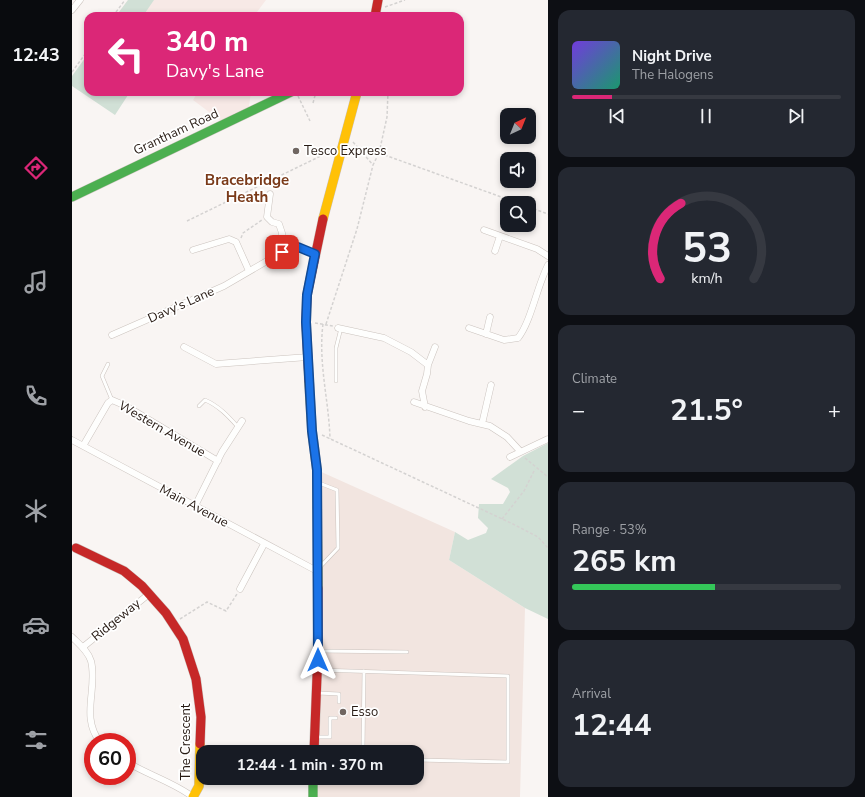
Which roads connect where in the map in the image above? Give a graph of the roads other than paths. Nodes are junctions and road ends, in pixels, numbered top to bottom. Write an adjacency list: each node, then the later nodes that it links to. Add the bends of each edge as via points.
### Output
1 (80, 0): 3 (street)
2 (378, 0): 4 (main road)
3 (72, 10)
4 (376, 12)
5 (283, 96): 8 (main road, Grantham Road)
6 (356, 96): 14 (main road)
7 (270, 194): 13 (street, via 266,217 279,224 282,232)
8 (72, 197)
9 (484, 230): 10 (street)
10 (500, 236): 12 (street); 15 (street, via 537,249)
11 (193, 250): 17 (street, via 229,239 237,245)
12 (494, 251)
13 (282, 252): 14 (street, Davy's Lane, via 298,247); 17 (street, Davy's Lane)
14 (315, 254): 25 (main road, via 307,295)
15 (548, 256)
16 (548, 265): 21 (street, via 524,331 518,338 504,340)
17 (249, 271): 22 (street, Davy's Lane, via 224,286)
18 (490, 317): 21 (street)
19 (340, 328): 27 (street, via 384,338); 28 (lane, via 336,348)
20 (468, 328): 21 (street)
21 (486, 334)
22 (112, 335)
23 (184, 347): 25 (street, via 216,364)
24 (435, 347): 27 (street)
25 (308, 357): 43 (main road)
26 (108, 364): 30 (lane, via 102,376)
27 (428, 365): 33 (street, via 422,391)
28 (336, 381)
29 (491, 385): 35 (street)
30 (112, 400): 39 (street, Western Avenue); 42 (street, Western Avenue)
31 (414, 402): 33 (street)
32 (199, 406): 36 (lane, via 205,400 210,402 222,409)
33 (425, 407): 35 (street)
34 (242, 421): 36 (street)
35 (482, 424): 40 (street, via 507,437)
36 (238, 427): 42 (street)
37 (548, 439): 40 (street)
38 (72, 440): 39 (street, Main Avenue)
39 (83, 446): 44 (street, Main Avenue)
40 (521, 454): 41 (street)
41 (510, 457)
42 (218, 461): 44 (street)
43 (317, 483): 47 (main road); 47 (lane, via 338,490 338,548)
44 (195, 506): 45 (street, Main Avenue)
45 (264, 544): 47 (street, Main Avenue); 48 (street)
46 (76, 548): 49 (main road, The Crescent, via 124,571)
47 (317, 571): 52 (main road)
48 (240, 589)
49 (149, 594): 51 (street, Ridgeway); 66 (main road, The Crescent, via 166,613 183,639 196,679 201,717 199,786)
50 (72, 637): 51 (street)
51 (83, 647): 59 (street, via 91,661)
52 (318, 651): 53 (lane); 54 (main road)
53 (408, 652)
54 (317, 670): 55 (lane); 56 (main road)
55 (364, 671): 62 (lane); 63 (lane, via 508,676 508,762)
56 (317, 694): 57 (lane, via 339,694); 60 (main road)
57 (339, 702)
58 (336, 718): 60 (lane, via 330,718 330,737)
59 (92, 733)
60 (315, 737): 61 (main road)
61 (314, 745)
62 (363, 745)
63 (424, 760)
64 (136, 767): 66 (street, via 184,790)
65 (313, 785): 67 (main road)
66 (193, 797)
67 (313, 797)

